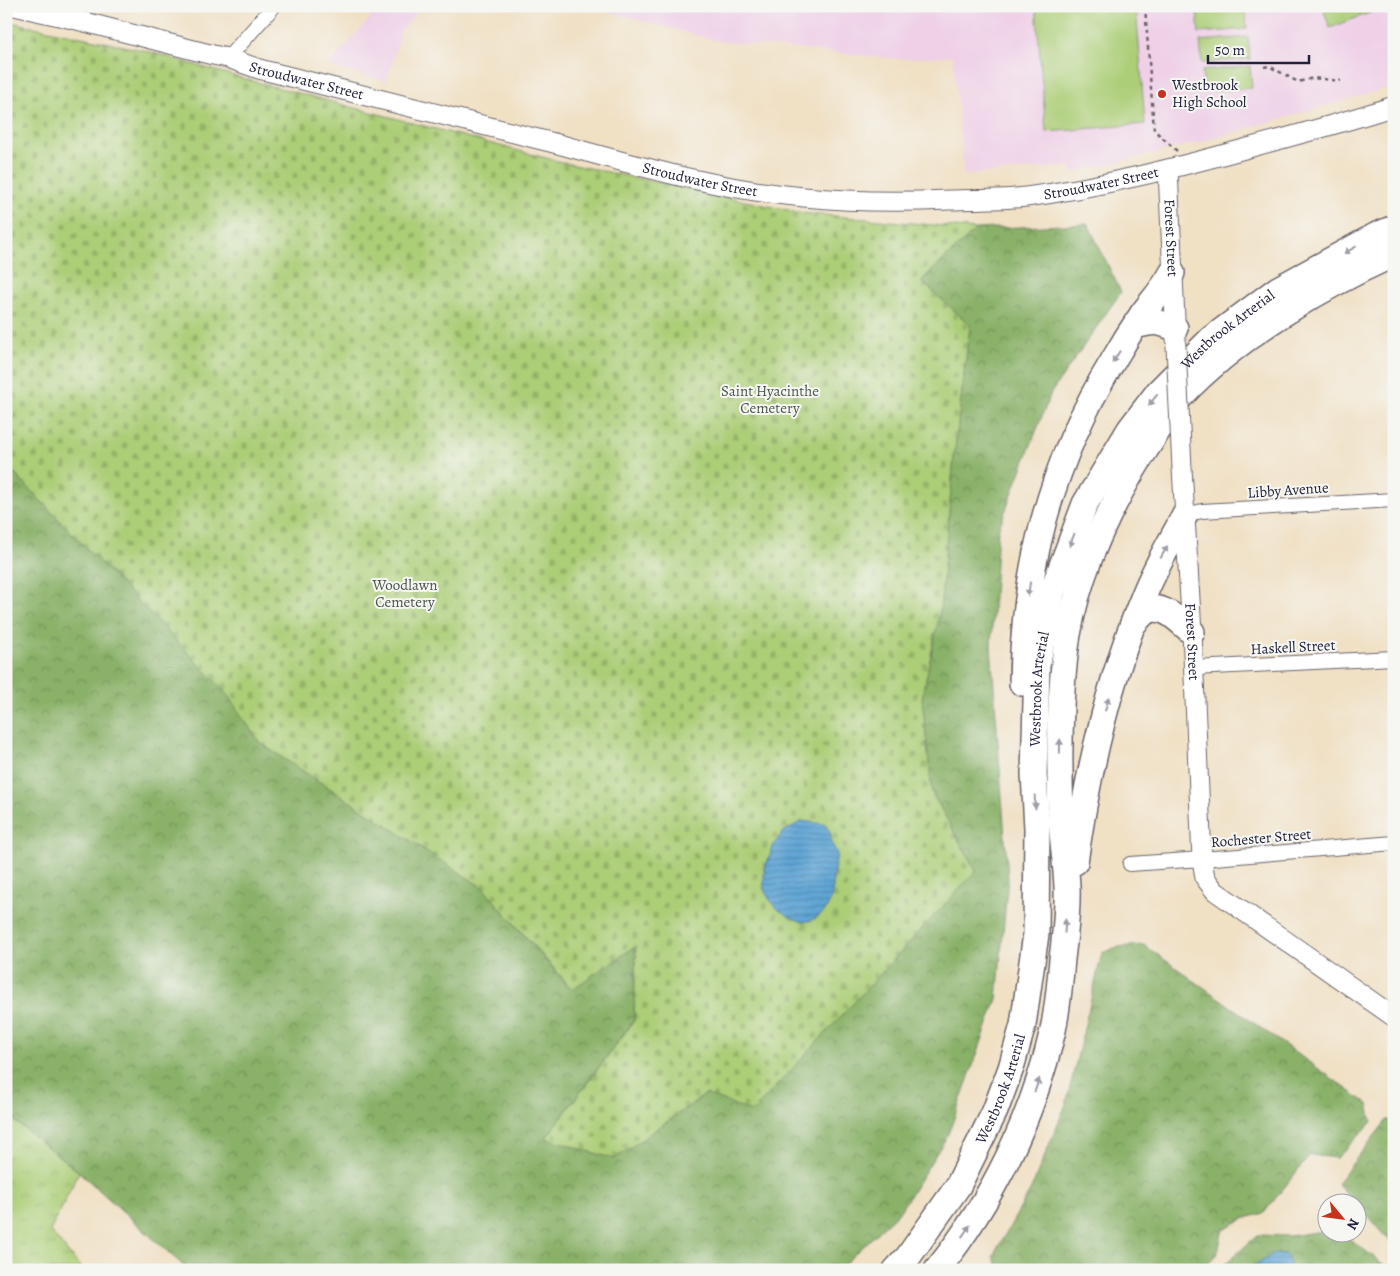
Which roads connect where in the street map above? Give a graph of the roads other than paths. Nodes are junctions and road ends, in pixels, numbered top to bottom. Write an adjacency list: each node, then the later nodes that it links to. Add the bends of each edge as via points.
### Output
1 (14, 6): 3 (main road, Stroudwater Street)
2 (274, 6): 3 (street)
3 (228, 58): 5 (main road, Stroudwater Street, via 633,164 756,191 802,197 922,202 1024,197)
4 (1394, 106): 5 (main road, Stroudwater Street)
5 (1175, 168): 8 (main road, Forest Street)
6 (1394, 228): 17 (highway, Westbrook Arterial, one-way to 17, via 1278,289 1212,339 1159,391 1130,429 1085,504 1052,592 1037,666)
7 (1394, 254): 21 (highway, Westbrook Arterial, one-way to 7, via 1060,763 1066,651 1080,585 1122,490 1179,398 1224,357 1317,293)
8 (1172, 273): 9 (highway); 10 (main road, Forest Street)
9 (1135, 326): 10 (highway, via 1160,322); 17 (highway, one-way to 17, via 1082,417 1057,476 1038,538 1022,650 1023,715)
10 (1175, 337): 12 (main road, Forest Street, bridge)
11 (1394, 500): 12 (street, Libby Avenue, via 1202,511)
12 (1185, 515): 13 (highway, one-way to 12, via 1158,563); 14 (main road, Forest Street)
13 (1133, 624): 14 (highway, via 1145,612 1159,609); 21 (highway, one-way to 13, via 1075,863 1082,812 1103,718)
14 (1192, 632): 16 (main road, Forest Street)
15 (1394, 658): 16 (street, Haskell Street)
16 (1194, 668): 19 (main road, Forest Street)
17 (1034, 774): 23 (highway, Westbrook Arterial, one-way to 23, via 1036,934 1023,1025 1014,1059 995,1111 958,1186)
18 (1394, 843): 19 (street, Rochester Street)
19 (1202, 860): 20 (street, Rochester Street); 22 (main road, Forest Street, via 1205,878 1216,891)
20 (1130, 864)
21 (1067, 888): 24 (highway, Westbrook Arterial, one-way to 21, via 972,1222 996,1180 1041,1075 1054,1028)
22 (1394, 1017)
23 (896, 1270)
24 (937, 1270)

